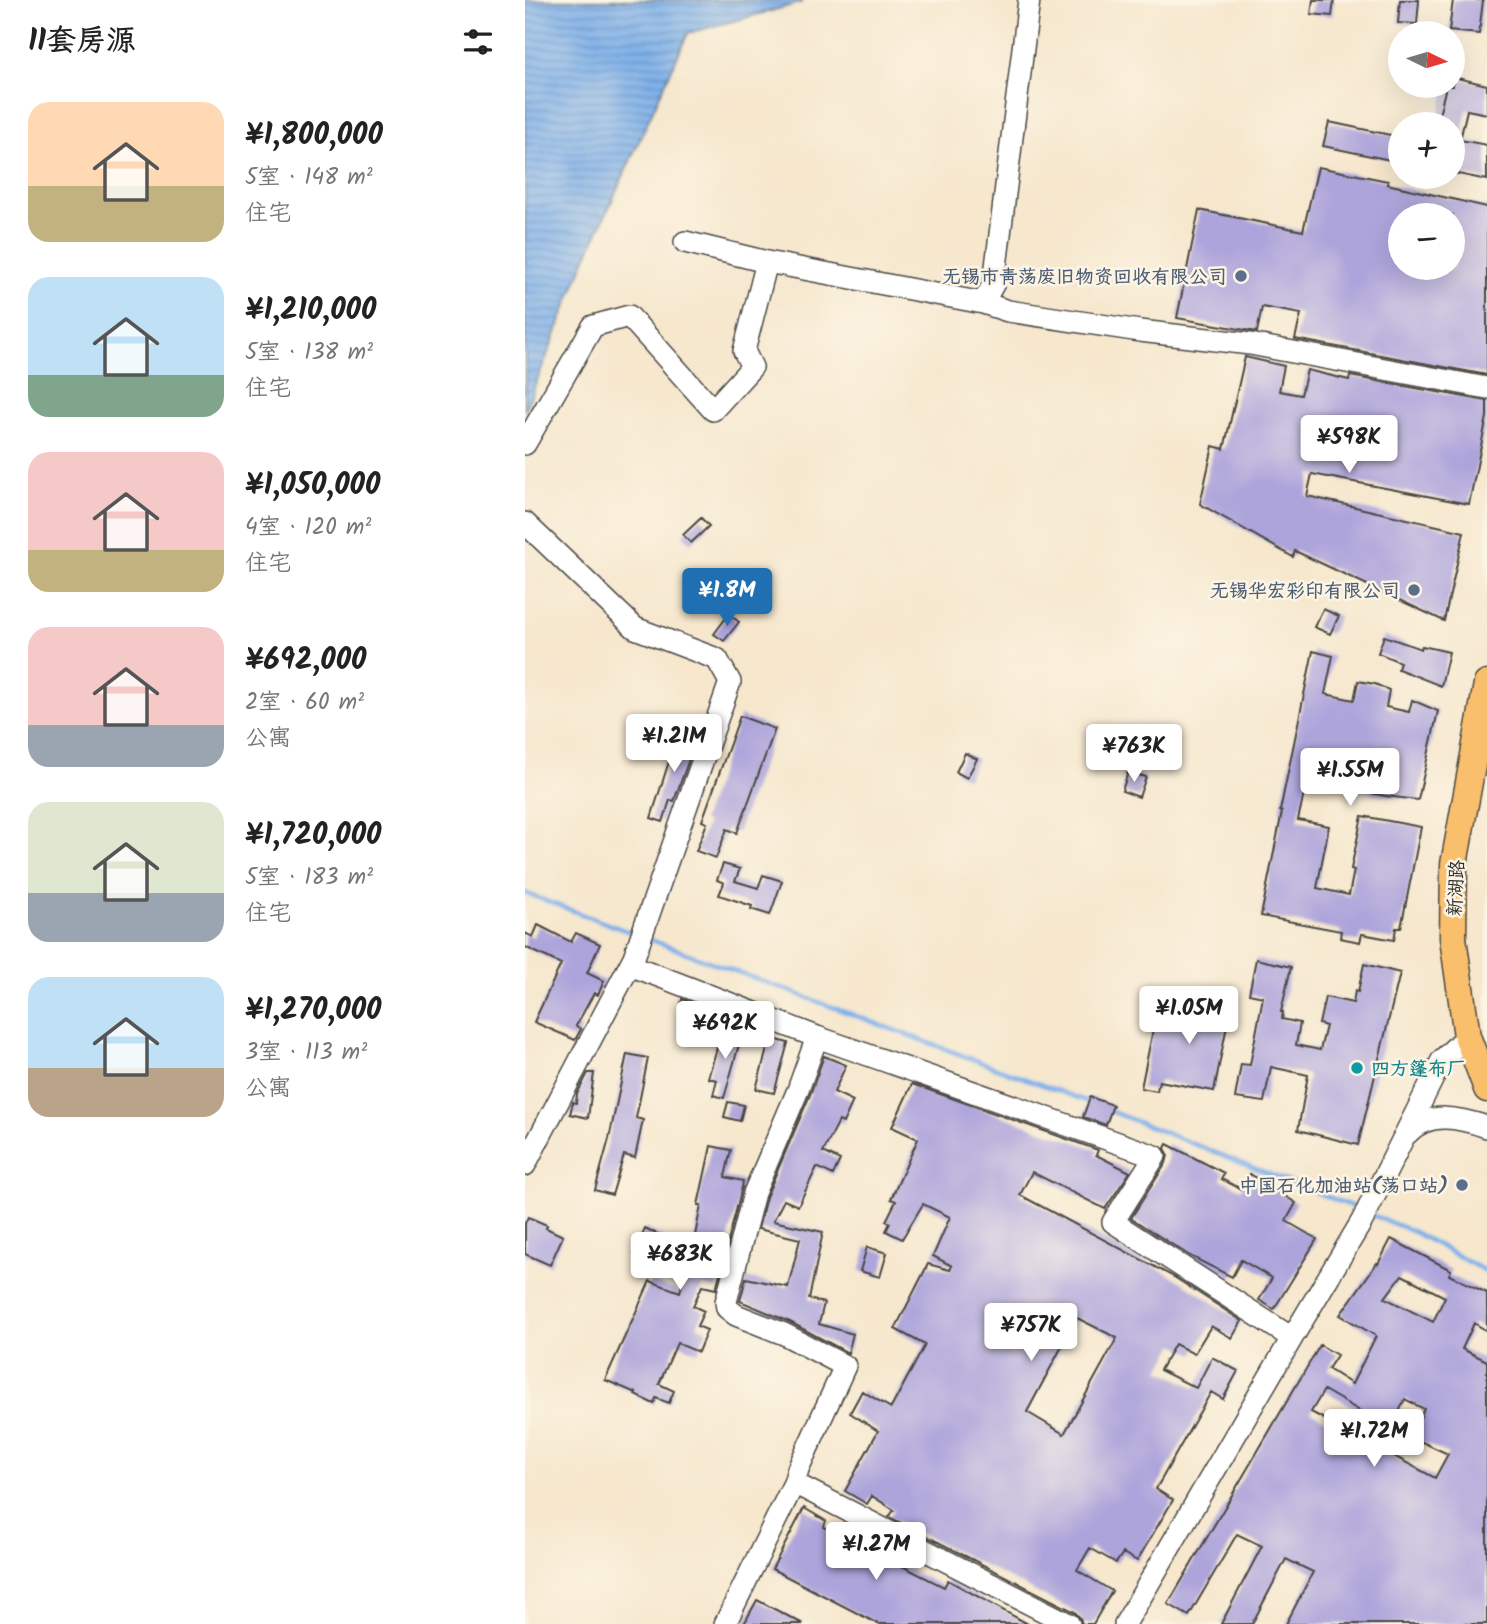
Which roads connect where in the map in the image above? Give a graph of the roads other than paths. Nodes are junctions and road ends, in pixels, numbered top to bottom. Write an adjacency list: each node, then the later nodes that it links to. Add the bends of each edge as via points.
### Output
1 (1029, 0): 4 (street, via 994,282)
2 (685, 242): 3 (street)
3 (767, 262): 4 (street); 6 (street, via 744,351 752,368 713,410 628,316 593,326)
4 (983, 303): 5 (street, via 1008,311 1250,344)
5 (1487, 388)
6 (525, 444)
7 (525, 523): 9 (street, via 635,628 717,659 730,682)
8 (1487, 684): 10 (main road, 新湖路, via 1454,864 1453,938)
9 (632, 961): 11 (street); 15 (street)
10 (1467, 1036): 12 (main road, 新湖路); 14 (street, via 1442,1060)
11 (817, 1037): 16 (street, via 1154,1156 1113,1222); 17 (street, via 754,1193 726,1302 736,1315 845,1366)
12 (1487, 1089)
13 (1487, 1127): 14 (street, via 1456,1119 1425,1120)
14 (1401, 1141): 16 (street, via 1362,1221)
15 (525, 1165)
16 (1292, 1338): 20 (street)
17 (794, 1483): 18 (street); 19 (street)
18 (725, 1624)
19 (1069, 1624)
20 (1125, 1624)

